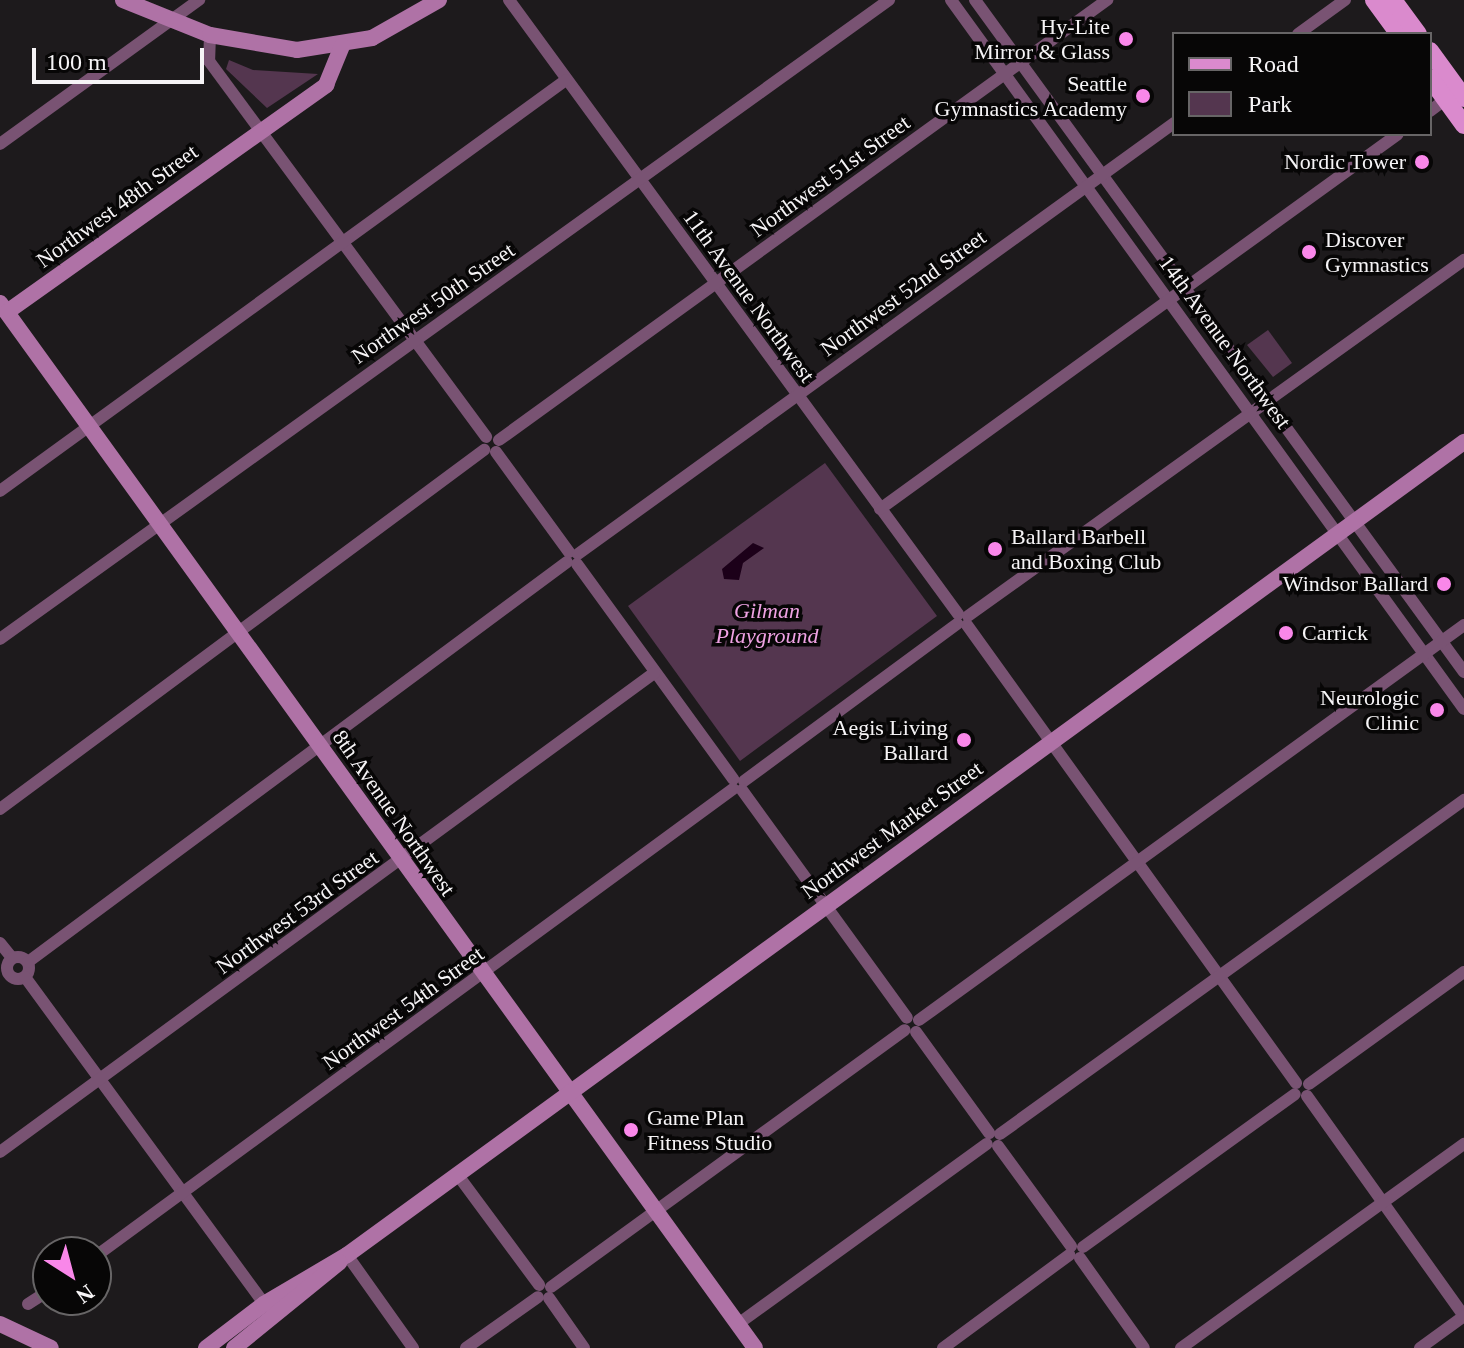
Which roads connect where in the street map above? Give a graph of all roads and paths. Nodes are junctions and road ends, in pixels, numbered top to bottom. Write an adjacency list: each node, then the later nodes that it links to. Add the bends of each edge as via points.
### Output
1 (199, 0): 12 (street)
2 (439, 0): 17 (main road, via 385,33)
3 (509, 0): 22 (street, 11th Avenue Northwest)
4 (889, 0): 31 (street, Northwest 50th Street)
5 (951, 0): 20 (street, 14th Avenue Northwest)
6 (975, 0): 19 (street, 14th Avenue Northwest)
7 (1107, 0): 19 (street, Northwest 51st Street)
8 (1345, 0): 13 (street)
9 (1374, 0): 14 (main road)
10 (1393, 0): 15 (main road)
11 (134, 2): 12 (main road)
12 (173, 19): 16 (main road); 29 (street)
13 (1301, 32)
14 (1398, 32)
15 (1417, 32)
16 (210, 35): 17 (main road, via 281,50); 27 (street, via 209,61)
17 (342, 46): 27 (main road, Northwest 48th Street, via 326,85)
18 (1432, 54): 23 (main road)
19 (1021, 63): 20 (street, Northwest 51st Street); 30 (street, 14th Avenue Northwest)
20 (1005, 74): 32 (street, 14th Avenue Northwest); 35 (street, Northwest 51st Street)
21 (1432, 79): 23 (main road)
22 (566, 80): 31 (street, 11th Avenue Northwest); 33 (street)
23 (1458, 93): 24 (street); 26 (main road)
24 (1432, 110)
25 (1172, 124): 30 (street, Northwest 52nd Street)
26 (1464, 125)
27 (260, 130): 33 (street); 38 (main road, Northwest 48th Street)
28 (1395, 136): 36 (street)
29 (0, 144)
30 (1103, 175): 32 (street, Northwest 52nd Street); 36 (street, 14th Avenue Northwest)
31 (640, 180): 35 (street, 11th Avenue Northwest); 39 (street, Northwest 50th Street)
32 (1087, 187): 37 (street, 14th Avenue Northwest); 40 (street, Northwest 52nd Street)
33 (343, 243): 39 (street); 43 (street)
34 (1464, 260): 41 (street, Northwest 54th Street)
35 (716, 283): 40 (street, 11th Avenue Northwest); 45 (street, Northwest 51st Street)
36 (1186, 286): 37 (street); 41 (street, 14th Avenue Northwest)
37 (1169, 299): 42 (street, 14th Avenue Northwest); 47 (street)
38 (2, 311): 43 (main road, 8th Avenue Northwest)
39 (414, 341): 45 (street); 49 (street, Northwest 50th Street)
40 (796, 394): 47 (street, 11th Avenue Northwest); 51 (street, Northwest 52nd Street)
41 (1267, 401): 42 (street, Northwest 54th Street); 48 (street, 14th Avenue Northwest)
42 (1251, 412): 50 (street, 14th Avenue Northwest); 52 (street, Northwest 54th Street)
43 (89, 427): 46 (street); 49 (main road, 8th Avenue Northwest)
44 (1464, 442): 48 (main road, Northwest Market Street)
45 (491, 445): 51 (street); 54 (street, Northwest 51st Street)
46 (0, 491)
47 (880, 509): 52 (street, 11th Avenue Northwest)
48 (1354, 522): 50 (main road, Northwest Market Street); 56 (street, 14th Avenue Northwest)
49 (159, 524): 54 (main road, 8th Avenue Northwest); 55 (street, Northwest 50th Street)
50 (1337, 535): 57 (street, 14th Avenue Northwest); 61 (main road, Northwest Market Street)
51 (573, 558): 59 (street); 62 (street, Northwest 52nd Street)
52 (962, 620): 61 (street, 11th Avenue Northwest); 63 (street, Northwest 54th Street)
53 (1464, 625): 56 (street)
54 (237, 633): 62 (main road, 8th Avenue Northwest); 65 (street, Northwest 51st Street)
55 (0, 639)
56 (1442, 642): 57 (street); 58 (street, 14th Avenue Northwest)
57 (1424, 655): 60 (street, 14th Avenue Northwest); 67 (street)
58 (1464, 672)
59 (654, 673): 63 (street); 66 (street, Northwest 53rd Street)
60 (1464, 709)
61 (1050, 742): 67 (street, 11th Avenue Northwest); 68 (main road, Northwest Market Street)
62 (320, 746): 66 (main road, 8th Avenue Northwest); 71 (street, Northwest 52nd Street)
63 (738, 785): 68 (street); 73 (street, Northwest 54th Street)
64 (1464, 800): 74 (street)
65 (0, 809)
66 (401, 861): 73 (main road, 8th Avenue Northwest); 78 (street, Northwest 53rd Street)
67 (1138, 862): 74 (street, 11th Avenue Northwest); 77 (street)
68 (825, 905): 77 (street); 80 (main road, Northwest Market Street)
69 (0, 943): 70 (street)
70 (12, 958): 71 (street); 76 (street)
71 (28, 962): 75 (street)
72 (1464, 972): 79 (street)
73 (483, 974): 80 (main road, 8th Avenue Northwest); 85 (street, Northwest 54th Street)
74 (1220, 975): 79 (street, 11th Avenue Northwest); 81 (street)
75 (25, 977): 76 (street); 78 (street)
76 (4, 978)
77 (912, 1025): 81 (street); 87 (street)
78 (98, 1081): 83 (street, Northwest 53rd Street); 85 (street)
79 (1302, 1089): 86 (street, 11th Avenue Northwest); 89 (street)
80 (568, 1091): 84 (main road, Northwest Market Street); 87 (main road, 8th Avenue Northwest)
81 (994, 1139): 89 (street); 97 (street)
82 (1464, 1144): 86 (street)
83 (0, 1152)
84 (457, 1174): 90 (main road, Northwest Market Street); 91 (street)
85 (183, 1194): 88 (street, Northwest 54th Street); 94 (street)
86 (1382, 1203): 95 (street, 11th Avenue Northwest); 107 (street)
87 (656, 1211): 91 (street); 97 (main road, 8th Avenue Northwest)
88 (112, 1245)
89 (1076, 1252): 105 (street); 106 (street)
90 (347, 1255): 94 (main road, Northwest Market Street); 100 (main road, Northwest Market Street); 101 (street)
91 (544, 1292): 102 (street); 103 (street)
92 (32, 1301): 93 (street)
93 (28, 1304)
94 (264, 1304): 99 (main road, Northwest Market Street)
95 (1464, 1316): 108 (street)
96 (0, 1324): 98 (main road)
97 (738, 1324): 104 (main road, 8th Avenue Northwest)
98 (51, 1348)
99 (206, 1348)
100 (236, 1348)
101 (413, 1348)
102 (466, 1348)
103 (584, 1348)
104 (755, 1348)
105 (943, 1348)
106 (1144, 1348)
107 (1181, 1348)
108 (1420, 1348)

